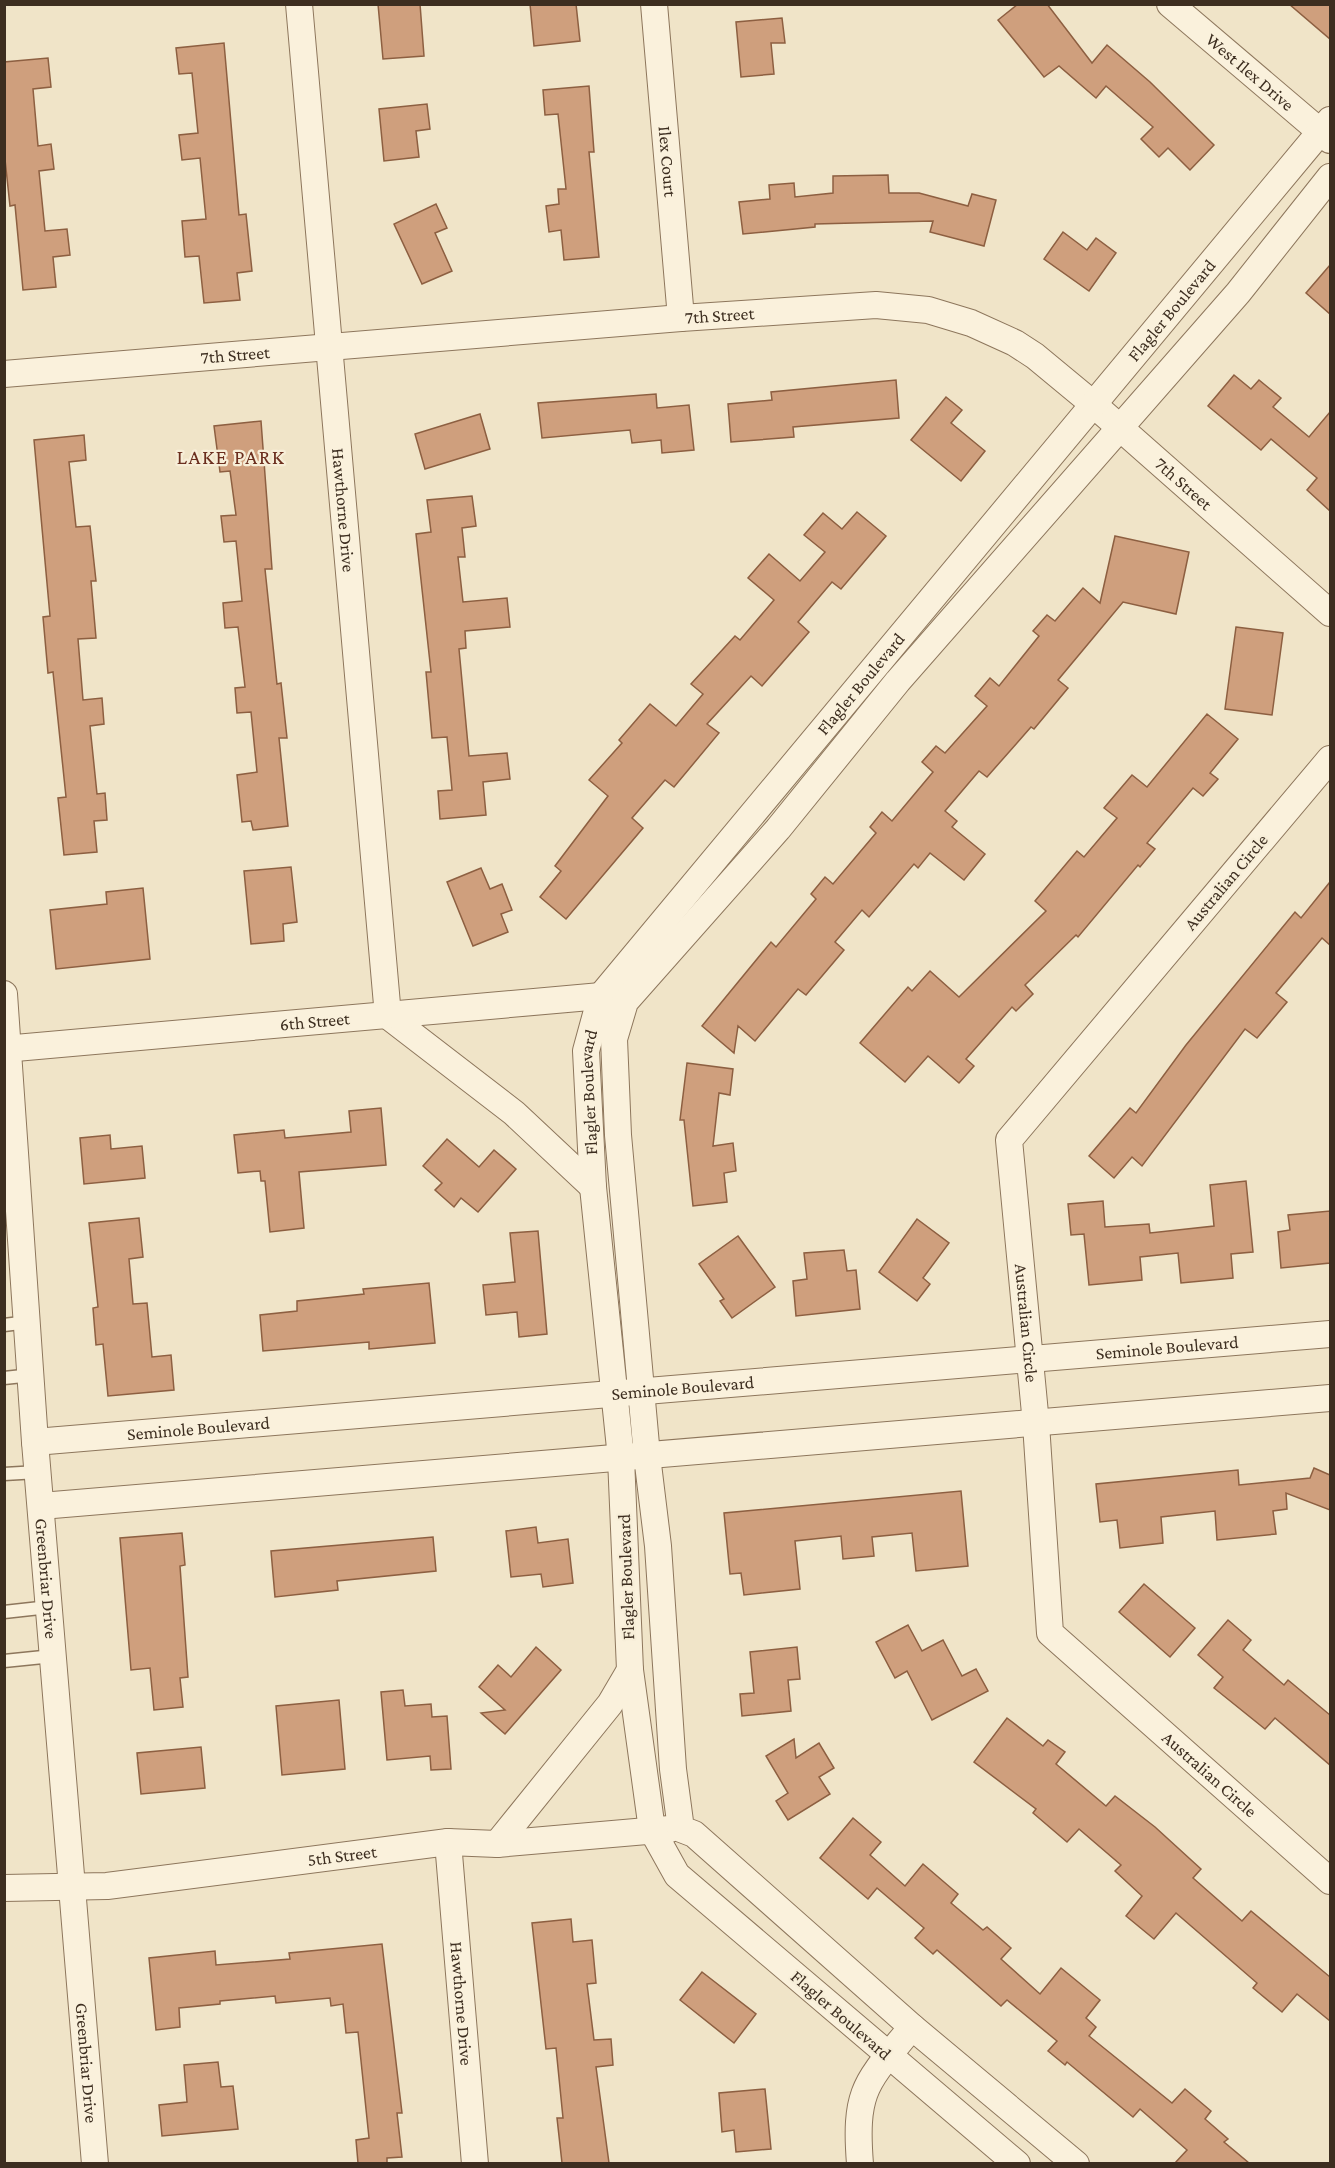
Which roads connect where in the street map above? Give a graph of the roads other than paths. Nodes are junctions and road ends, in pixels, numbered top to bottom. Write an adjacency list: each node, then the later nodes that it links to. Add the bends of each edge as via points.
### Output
1 (298, 4): 7 (street, Hawthorne Drive)
2 (654, 4): 6 (street, Ilex Court)
3 (1170, 4): 4 (street, West Ilex Drive)
4 (1327, 130): 9 (street, Flagler Boulevard)
5 (1330, 177): 10 (street, Flagler Boulevard, via 1238,293)
6 (681, 318): 7 (street, 7th Street); 9 (street, 7th Street, via 876,305 928,310 970,322 1015,343)
7 (328, 348): 8 (street, 7th Street); 15 (street, Hawthorne Drive)
8 (4, 374)
9 (1094, 404): 10 (street, 7th Street); 14 (street, Flagler Boulevard)
10 (1119, 426): 11 (street, 7th Street); 14 (street, Flagler Boulevard, via 898,681 771,837)
11 (1330, 613)
12 (1330, 759): 21 (street, Australian Circle, via 1009,1140)
13 (4, 994): 16 (street, Greenbriar Drive)
14 (613, 999): 15 (street, 6th Street); 17 (street, Flagler Boulevard, via 586,1052); 24 (street, Flagler Boulevard, via 618,1135)
15 (388, 1016): 16 (street, 6th Street); 17 (street, via 514,1113)
16 (7, 1049): 18 (street, Greenbriar Drive)
17 (593, 1187): 25 (street, Flagler Boulevard)
18 (12, 1205): 19 (street, Greenbriar Drive)
19 (16, 1323): 22 (street, Greenbriar Drive)
20 (1330, 1334): 21 (street, Seminole Boulevard)
21 (1028, 1358): 24 (street, Seminole Boulevard); 27 (street, Australian Circle)
22 (32, 1375): 23 (lane); 28 (street, Greenbriar Drive)
23 (4, 1378)
24 (642, 1390): 25 (street, Seminole Boulevard); 29 (street, Flagler Boulevard)
25 (614, 1393): 28 (street, Seminole Boulevard); 30 (street, Flagler Boulevard)
26 (1330, 1398): 27 (street)
27 (1036, 1424): 29 (street); 43 (street, Australian Circle, via 1050,1633)
28 (35, 1442): 31 (street, Greenbriar Drive)
29 (647, 1456): 30 (street); 39 (street, Flagler Boulevard)
30 (621, 1458): 33 (street); 38 (street, Flagler Boulevard)
31 (38, 1472): 32 (lane); 33 (street, Greenbriar Drive)
32 (4, 1474)
33 (41, 1506): 34 (street, Greenbriar Drive)
34 (49, 1607): 35 (lane); 36 (street, Greenbriar Drive)
35 (4, 1612)
36 (54, 1656): 37 (lane); 44 (street, Greenbriar Drive)
37 (4, 1661)
38 (630, 1670): 40 (street, Flagler Boulevard); 42 (street, via 610,1704)
39 (681, 1828): 40 (street, 5th Street); 46 (street, via 694,1834)
40 (652, 1830): 42 (street, 5th Street); 47 (street, Flagler Boulevard, via 677,1875)
41 (448, 1842): 42 (street, 5th Street); 44 (street, 5th Street, via 107,1886); 49 (street, Hawthorne Drive)
42 (497, 1844)
43 (1330, 1881)
44 (73, 1886): 45 (street, 5th Street); 48 (street, Greenbriar Drive)
45 (4, 1888)
46 (912, 2026): 47 (street); 52 (street)
47 (888, 2056): 50 (street, via 863,2093 857,2130); 51 (street, Flagler Boulevard)
48 (95, 2163)
49 (474, 2163)
50 (860, 2163)
51 (1017, 2163)
52 (1076, 2163)

